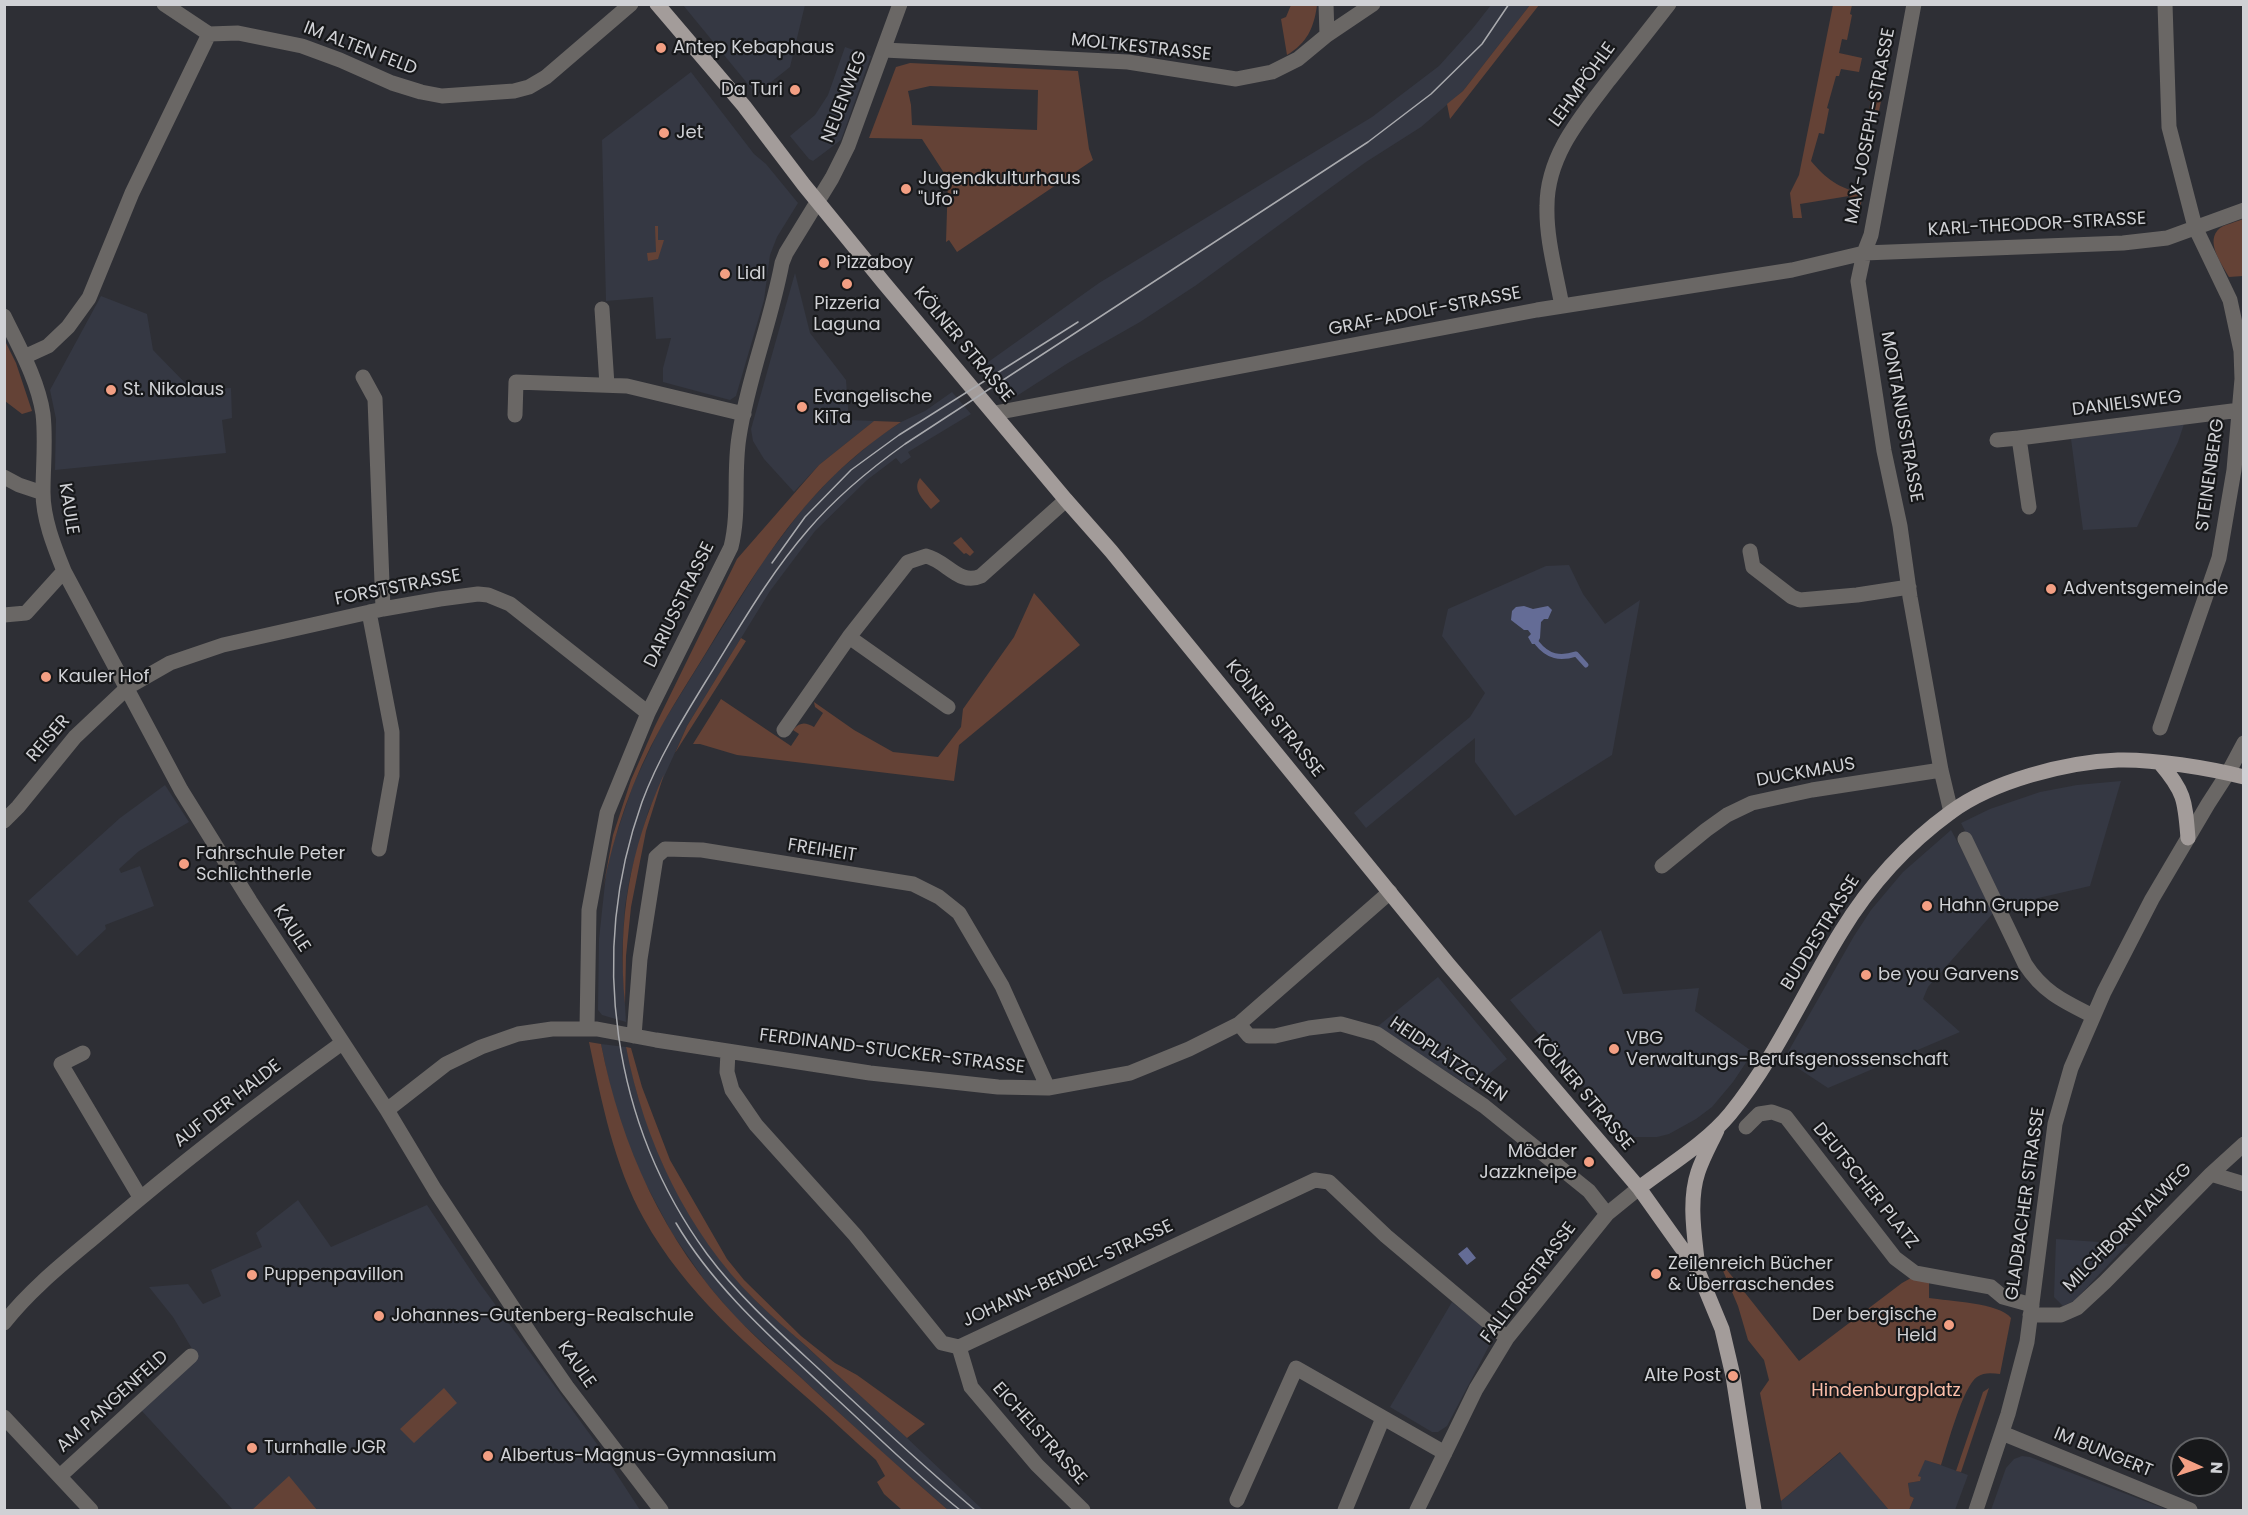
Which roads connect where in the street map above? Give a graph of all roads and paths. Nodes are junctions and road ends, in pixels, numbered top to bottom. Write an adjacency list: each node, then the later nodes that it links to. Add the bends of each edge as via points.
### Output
1 (164, 4): 10 (street)
2 (632, 4): 10 (street, IM ALTEN FELD, via 530,87 454,96 405,88 302,46 238,33)
3 (657, 4): 13 (main road, KÖLNER STRASSE)
4 (900, 4): 12 (street, NEUENWEG)
5 (1326, 4): 11 (street)
6 (1373, 4): 11 (street, MOLTKESTRASSE)
7 (1669, 4): 17 (street, LEHMPÖHLE, via 1570,130 1556,161 1549,185 1548,231)
8 (1914, 4): 16 (street, MAX-JOSEPH-STRASSE, via 1871,235)
9 (2165, 4): 15 (street, STEINENBERG, via 2169,127)
10 (209, 34): 20 (street, via 132,193 89,298 48,346)
11 (1327, 35): 12 (street, MOLTKESTRASSE, via 1299,59 1272,72 1236,79 1128,62)
12 (884, 50): 13 (street, NEUENWEG, via 848,146)
13 (818, 201): 24 (main road, KÖLNER STRASSE); 25 (street, DARIUSSTRASSE, via 782,263)
14 (2244, 210): 15 (street, KARL-THEODOR-STRASSE)
15 (2195, 227): 16 (street, KARL-THEODOR-STRASSE, via 2167,238 2123,243); 23 (street, STEINENBERG, via 2230,300 2237,325 2242,370)
16 (1864, 254): 17 (street, GRAF-ADOLF-STRASSE, via 1792,270); 35 (street, MONTANUSSTRASSE, via 1858,280)
17 (1562, 306): 24 (street, GRAF-ADOLF-STRASSE)
18 (602, 309): 22 (street)
19 (4, 316): 20 (street, KAULE)
20 (24, 357): 30 (street, KAULE, via 42,413)
21 (363, 377): 36 (street, via 375,399)
22 (607, 385): 25 (street, via 653,390); 26 (street, via 516,382)
23 (2240, 410): 27 (street, DANIELSWEG); 42 (street, STEINENBERG, via 2219,558)
24 (995, 413): 31 (main road, KÖLNER STRASSE)
25 (744, 414): 41 (street, DARIUSSTRASSE, via 731,547)
26 (515, 415)
27 (2019, 438): 28 (street, DANIELSWEG); 32 (street)
28 (1997, 440)
29 (4, 477): 30 (street)
30 (43, 494): 34 (street, KAULE, via 49,528)
31 (1066, 500): 38 (street, via 976,578 964,579 926,556 908,562); 54 (main road, KÖLNER STRASSE)
32 (2029, 507)
33 (1750, 551): 35 (street, via 1753,567 1800,600)
34 (64, 571): 37 (street, via 26,613); 39 (street, KAULE)
35 (1909, 587): 46 (street, MONTANUSSTRASSE)
36 (376, 611): 39 (street, FORSTSTRASSE, via 223,645 170,663); 41 (street, FORSTSTRASSE, via 468,595 502,600); 52 (street, via 392,732 393,776)
37 (4, 615)
38 (849, 637): 40 (street, via 912,689); 43 (street)
39 (128, 687): 49 (street, REISER, via 75,737); 59 (street, KAULE, via 181,790)
40 (948, 707)
41 (648, 714): 57 (street, DARIUSSTRASSE, via 607,813 589,910)
42 (2160, 728)
43 (784, 730)
44 (2244, 743): 47 (street, GLADBACHER STRASSE)
45 (2160, 763): 47 (main road, BUDDESTRASSE); 48 (main road, BUDDESTRASSE, via 2119,760 2076,765 2013,782); 51 (main road, via 2181,790)
46 (1941, 770): 48 (street, MONTANUSSTRASSE); 53 (street, DUCKMAUS, via 1752,803 1727,815)
47 (2236, 775): 51 (street, GLADBACHER STRASSE)
48 (1951, 812): 64 (main road, BUDDESTRASSE, via 1897,860 1859,904 1759,1074)
49 (4, 820)
50 (1965, 838): 55 (street, via 2035,979 2049,992)
51 (2188, 838): 55 (street, GLADBACHER STRASSE)
52 (379, 849)
53 (1662, 866)
54 (1390, 892): 56 (street, FERDINAND-STUCKER-STRASSE); 69 (main road, KÖLNER STRASSE)
55 (2092, 1016): 73 (street, GLADBACHER STRASSE, via 2071,1068 2055,1124)
56 (1239, 1024): 62 (street, FERDINAND-STUCKER-STRASSE, via 1130,1074); 71 (street, HEIDPLÄTZCHEN, via 1250,1036 1275,1036 1341,1024 1377,1034 1484,1106 1589,1191)
57 (587, 1028): 58 (street, FERDINAND-STUCKER-STRASSE); 63 (street, FERDINAND-STUCKER-STRASSE, via 518,1034 481,1047 446,1064)
58 (634, 1036): 60 (street, FERDINAND-STUCKER-STRASSE); 62 (street, FREIHEIT, via 640,959 656,857 665,849 702,850 913,884 939,897 959,912 1002,986)
59 (342, 1043): 63 (street, KAULE); 70 (street, AUF DER HALDE)
60 (728, 1052): 62 (street, FERDINAND-STUCKER-STRASSE, via 951,1083); 76 (street, JOHANN-BENDEL-STRASSE, via 727,1072 732,1090 756,1125 855,1235 942,1342)
61 (83, 1053): 70 (street, via 61,1064)
62 (1048, 1089)
63 (387, 1110): 85 (street, KAULE, via 533,1338)
64 (1719, 1127): 69 (main road, BUDDESTRASSE); 72 (main road, via 1698,1172 1695,1189)
65 (1746, 1127): 73 (street, DEUTSCHER PLATZ, via 1759,1114 1772,1112 1786,1117 1895,1258 1911,1272 1991,1287 2002,1297)
66 (2244, 1144): 67 (street, MILCHBORNTALWEG)
67 (2211, 1174): 68 (street); 73 (street, MILCHBORNTALWEG, via 2077,1308 2061,1315)
68 (2244, 1184)
69 (1639, 1188): 71 (street, FALLTORSTRASSE); 72 (main road, KÖLNER STRASSE)
70 (140, 1197): 74 (street, AUF DER HALDE, via 57,1268)
71 (1607, 1214): 75 (street, FALLTORSTRASSE)
72 (1698, 1271): 89 (main road, KÖLNER STRASSE, via 1722,1329)
73 (2031, 1310): 80 (street, GLADBACHER STRASSE, via 2020,1374)
74 (4, 1323)
75 (1507, 1338): 76 (street, JOHANN-BENDEL-STRASSE, via 1386,1236 1329,1182 1315,1180); 81 (street, FALLTORSTRASSE, via 1476,1389)
76 (959, 1347): 86 (street, EICHELSTRASSE, via 971,1387 1037,1465)
77 (191, 1356): 82 (street, AM PANGENFELD)
78 (4, 1417): 82 (street)
79 (1383, 1418): 81 (street); 83 (street, via 1296,1368); 87 (street)
80 (2002, 1433): 90 (street, GLADBACHER STRASSE); 91 (street, IM BUNGERT)
81 (1445, 1453): 88 (street, FALLTORSTRASSE)
82 (60, 1476): 84 (street)
83 (1237, 1500)
84 (91, 1510)
85 (660, 1510)
86 (1083, 1510)
87 (1345, 1510)
88 (1417, 1510)
89 (1754, 1510)
90 (1976, 1510)
91 (2190, 1510)

